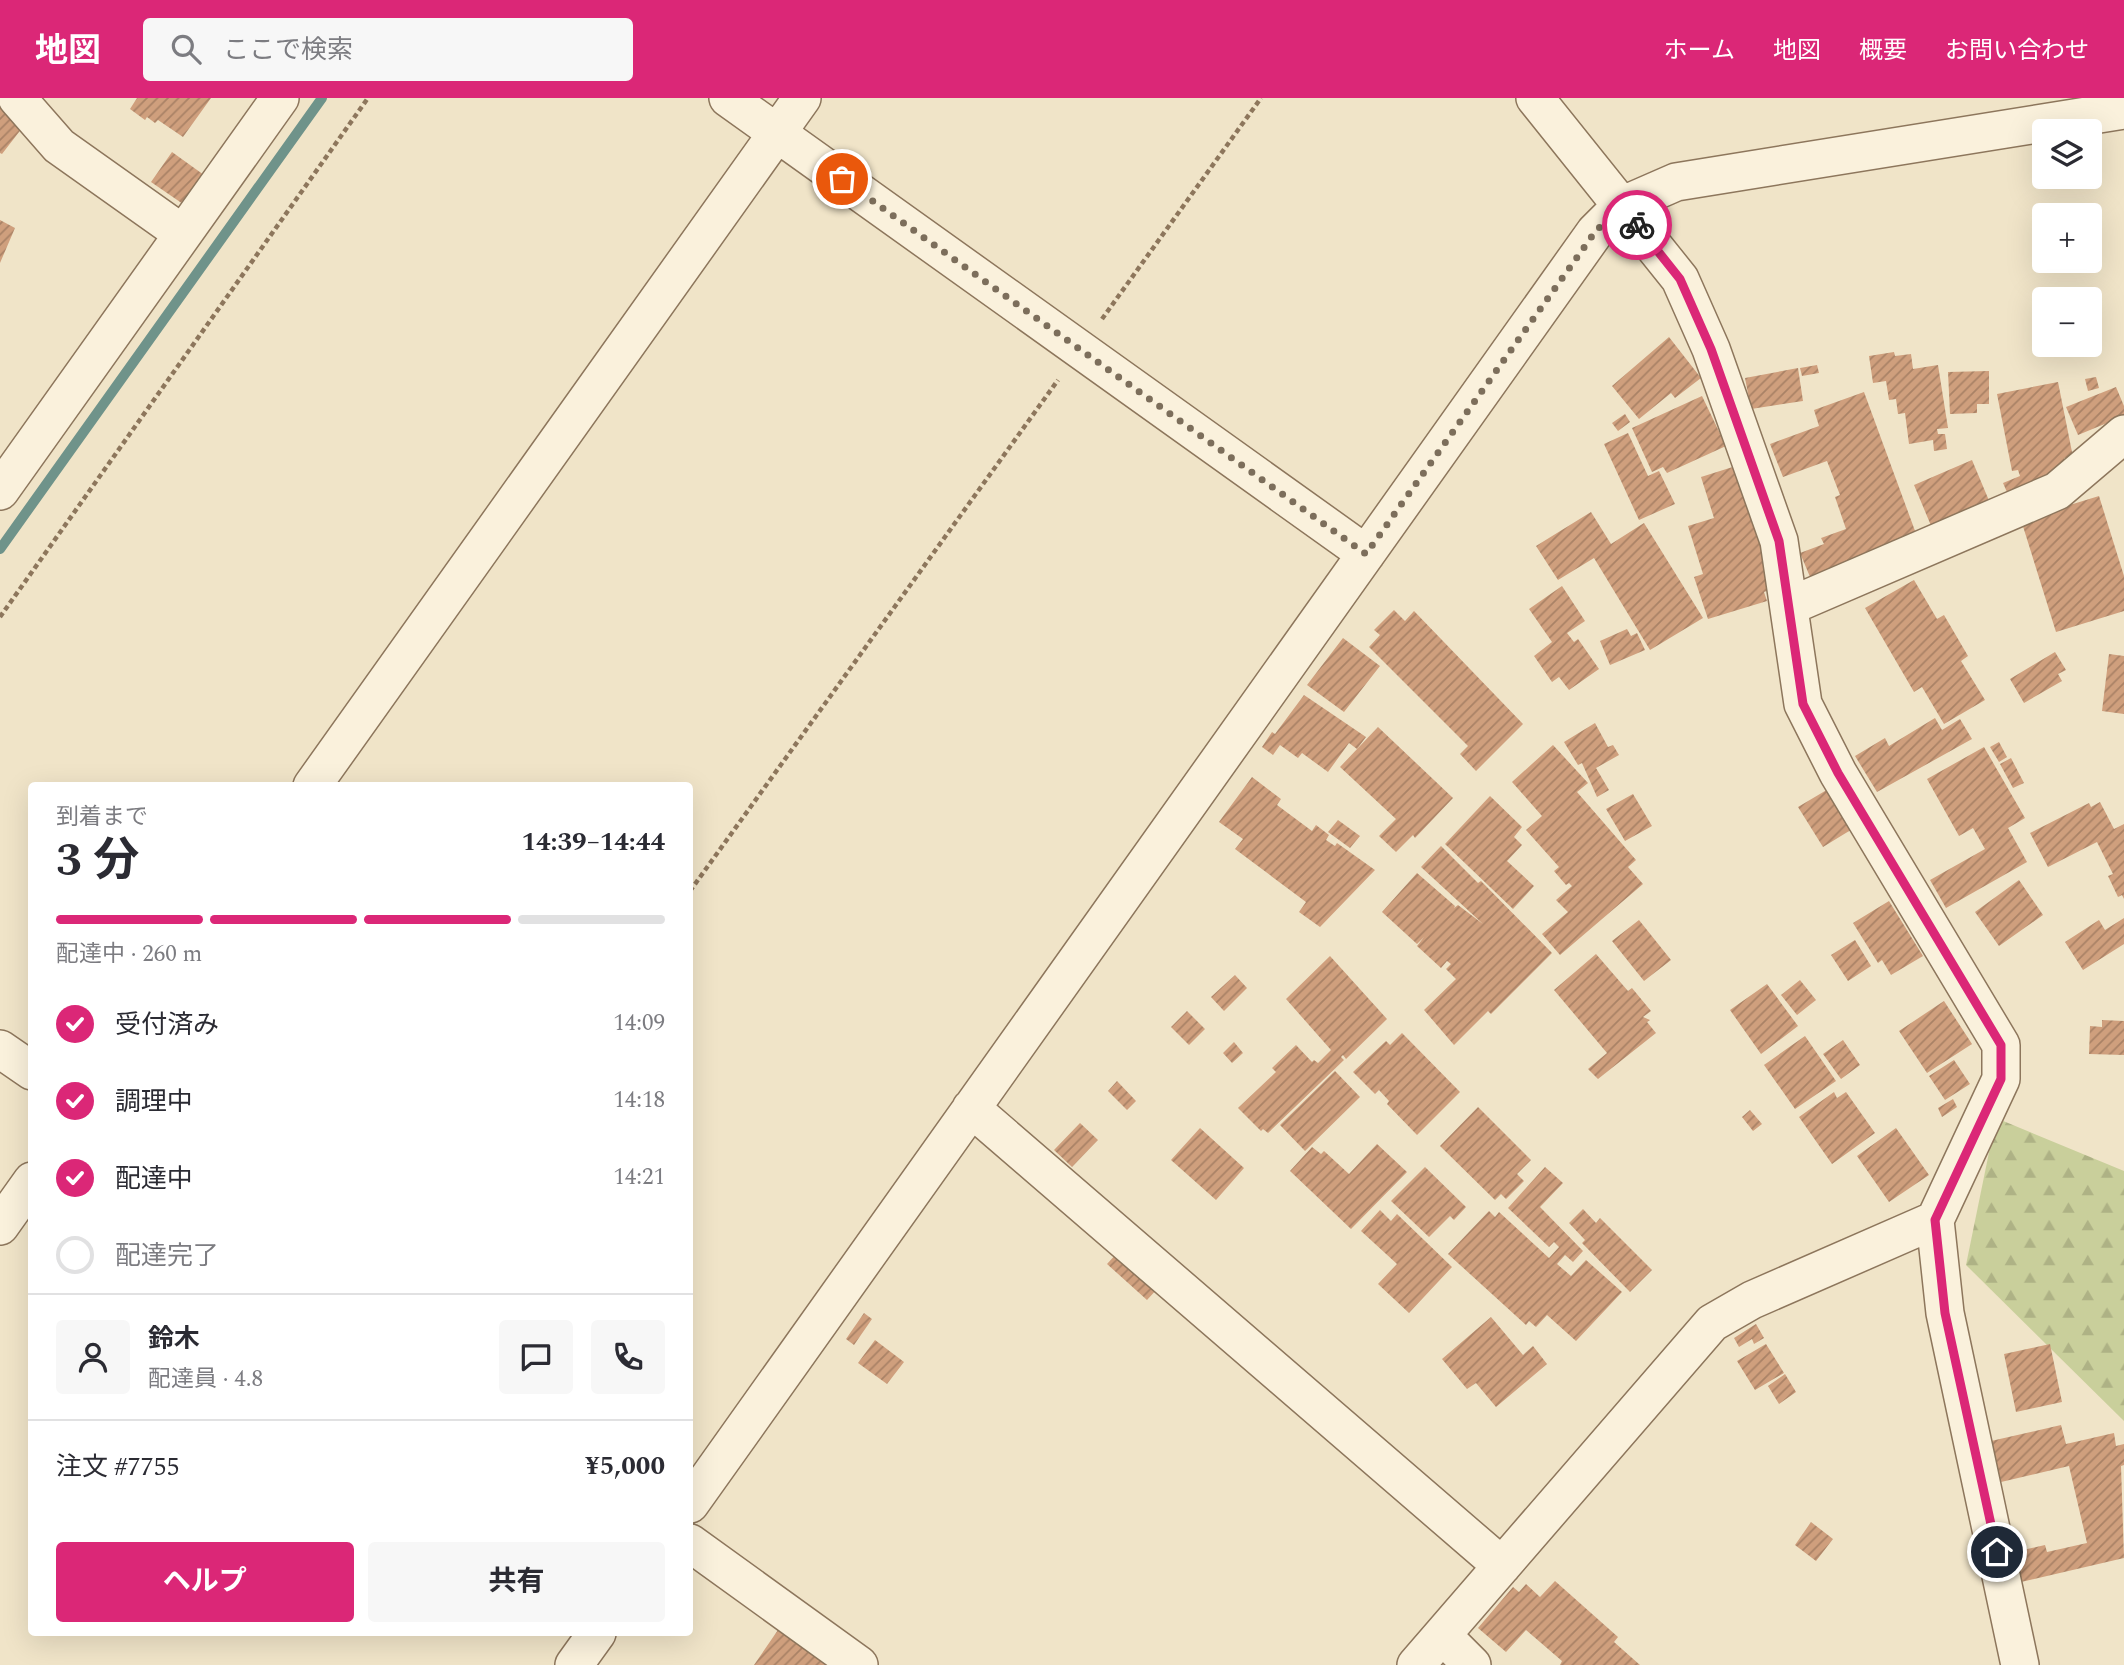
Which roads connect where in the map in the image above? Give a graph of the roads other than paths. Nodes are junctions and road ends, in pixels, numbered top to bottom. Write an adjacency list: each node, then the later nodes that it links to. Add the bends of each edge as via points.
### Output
1 (17, 98): 9 (street, via 59,146)
2 (280, 98): 9 (street)
3 (728, 98): 7 (street)
4 (802, 98): 7 (street)
5 (1535, 98): 8 (street)
6 (2124, 110): 8 (street, via 1676,182)
7 (777, 133): 12 (street); 14 (street)
8 (1621, 206): 12 (street, via 1595,232); 13 (street, via 1680,279 1711,349 1779,541)
9 (183, 234): 11 (street)
10 (2124, 434): 13 (street, via 2057,491)
11 (0, 491)
12 (1366, 554): 17 (street)
13 (1790, 606): 19 (street, via 1803,704 1838,773 2001,1045 2001,1079)
14 (315, 782)
15 (0, 1049): 16 (street)
16 (28, 1069)
17 (971, 1108): 21 (street); 23 (street)
18 (28, 1187): 20 (street)
19 (1935, 1220): 23 (street, via 1752,1300 1712,1323); 30 (street, via 1945,1313)
20 (0, 1226)
21 (693, 1500)
22 (693, 1546): 27 (street)
23 (1502, 1566): 24 (street)
24 (1442, 1635): 28 (street); 29 (street)
25 (595, 1636): 26 (street)
26 (574, 1665)
27 (859, 1665)
28 (1416, 1665)
29 (1472, 1665)
30 (2020, 1665)

